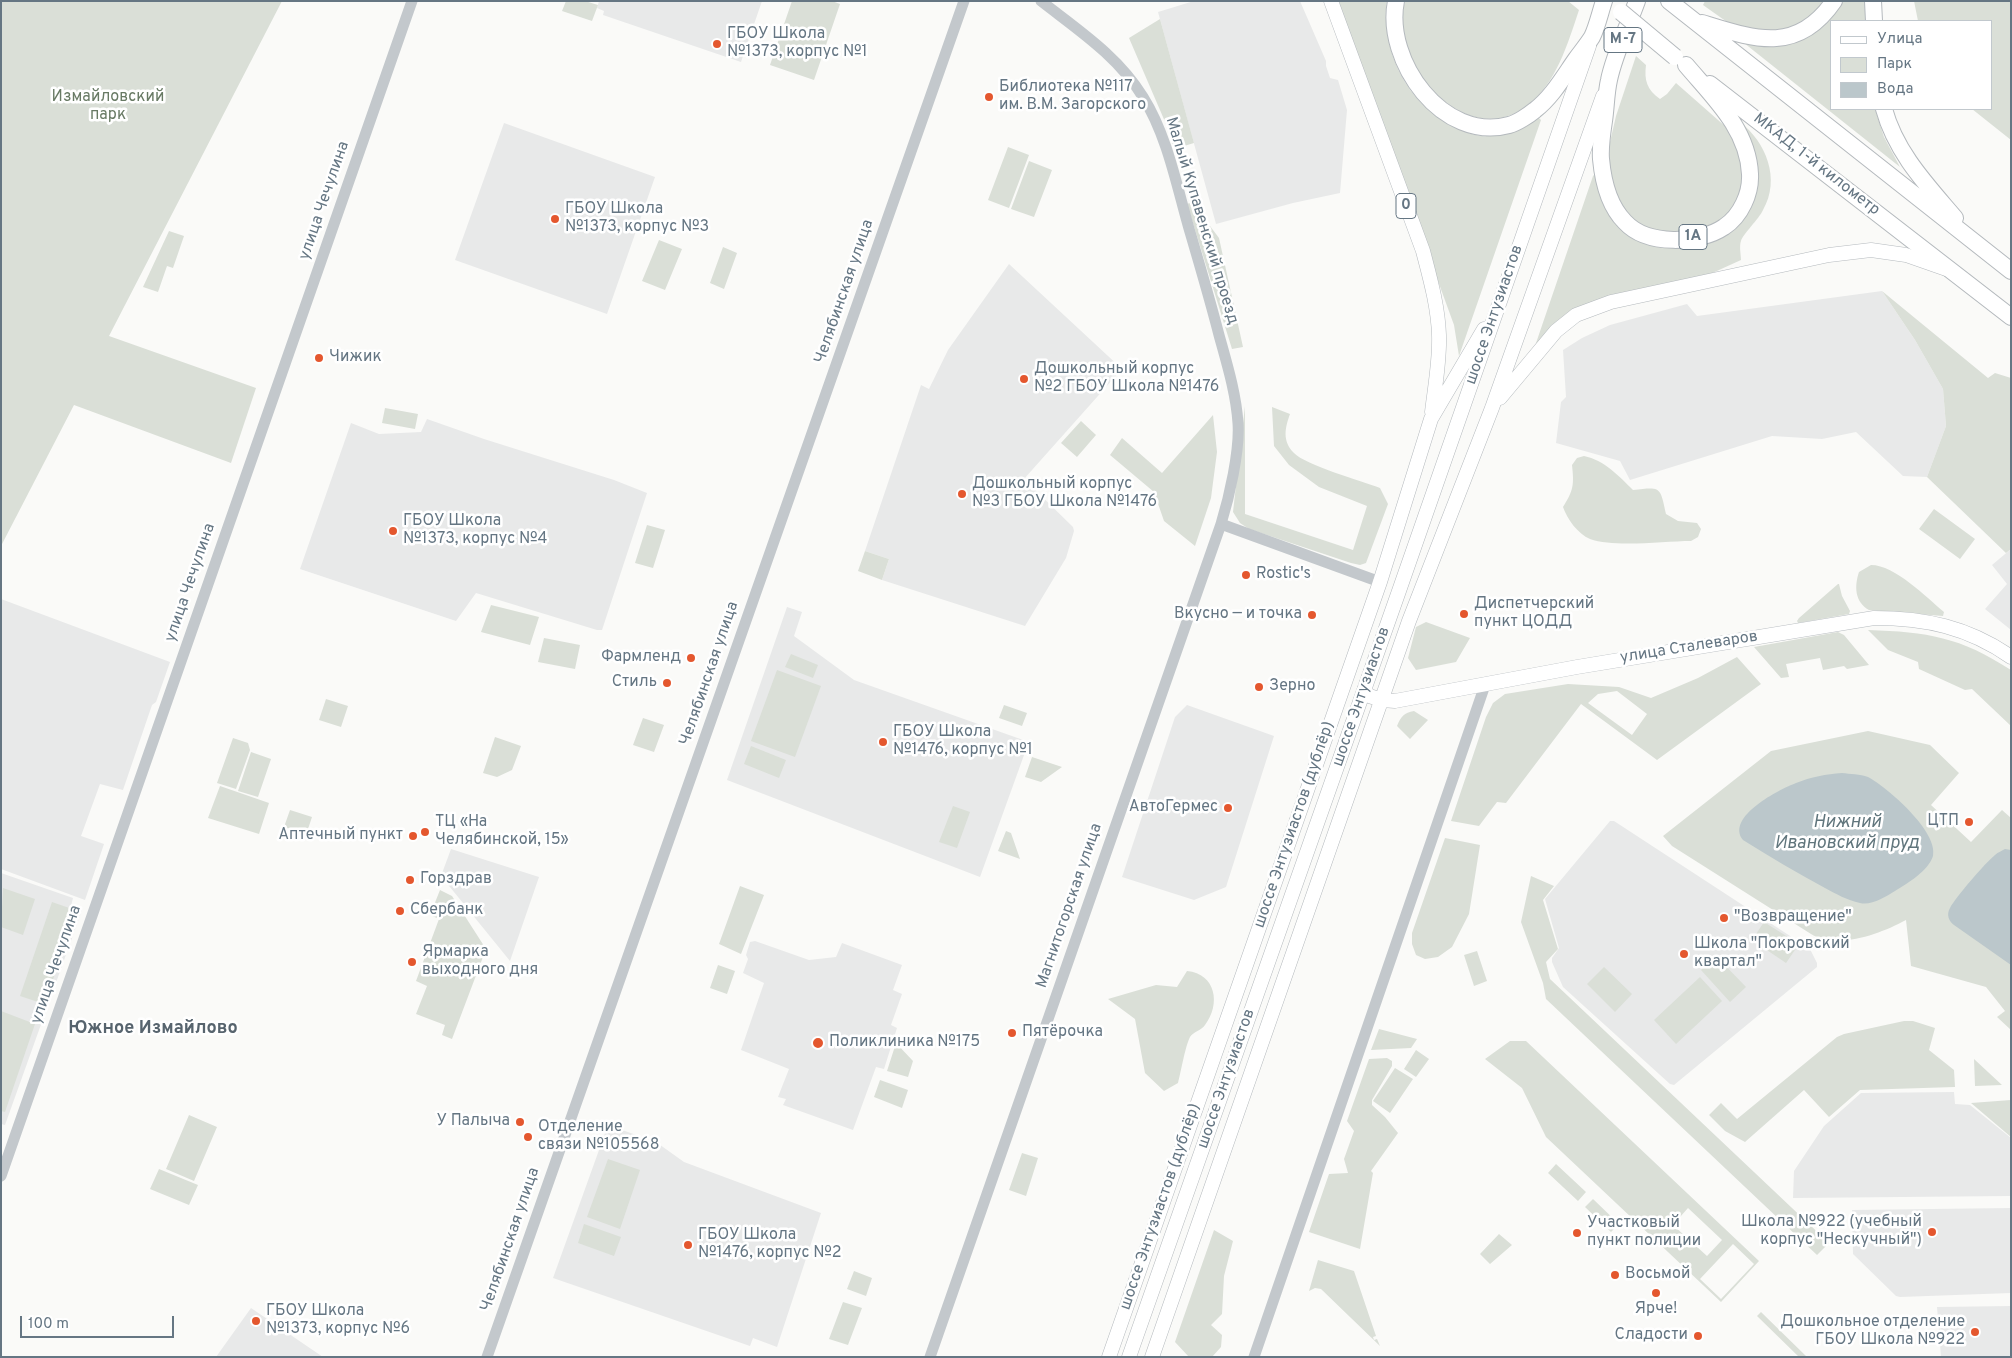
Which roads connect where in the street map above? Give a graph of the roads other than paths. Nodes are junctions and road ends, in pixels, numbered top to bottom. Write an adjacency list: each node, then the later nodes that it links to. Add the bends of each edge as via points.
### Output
1 (412, 1): 31 (street, улица Чечулина)
2 (964, 1): 32 (street, Челябинская улица)
3 (1041, 1): 24 (street, Малый Купавенский проезд, via 1119,65 1143,97 1162,139 1230,378 1238,425)
4 (1331, 1): 23 (main road, 0, via 1431,280 1439,335)
5 (1396, 1): 13 (highway, via 1395,35 1413,81 1446,113 1464,122 1489,128 1510,125 1536,110)
6 (1606, 1): 13 (highway, М-7); 14 (highway, МКАД, 1-й километр, bridge)
7 (1637, 1): 15 (highway, М-7)
8 (1669, 1): 11 (highway)
9 (1834, 1): 11 (highway, via 1809,28 1792,36 1777,38 1752,38)
10 (1873, 1): 12 (highway)
11 (1691, 18): 17 (highway)
12 (1874, 20)
13 (1592, 37): 20 (main road, шоссе Энтузиастов)
14 (1680, 61): 15 (highway, 1A, via 1736,127 1743,142 1750,176 1743,205 1734,219 1710,233 1664,240 1650,238 1625,222 1607,191 1601,157); 19 (highway, МКАД, 1-й километр)
15 (1609, 79): 22 (main road, шоссе Энтузиастов)
16 (1884, 110): 17 (highway, via 1888,124 1911,166)
17 (1984, 250): 18 (highway)
18 (2011, 271)
19 (1956, 273): 21 (highway, МКАД, 1-й километр); 22 (main road, via 1906,255 1871,250 1829,255 1611,302 1576,314 1556,331)
20 (1500, 302): 23 (main road, шоссе Энтузиастов (дублёр)); 29 (main road, шоссе Энтузиастов)
21 (2011, 317)
22 (1492, 408): 30 (main road, шоссе Энтузиастов, via 1409,621)
23 (1431, 419): 26 (main road, шоссе Энтузиастов (дублёр))
24 (1235, 465): 25 (street, Магнитогорская улица)
25 (1221, 524): 26 (street); 33 (street, Магнитогорская улица)
26 (1380, 582): 34 (main road, шоссе Энтузиастов (дублёр))
27 (2011, 657): 28 (main road, улица Сталеваров, via 1980,638 1957,629 1922,621 1874,618)
28 (1485, 685): 30 (main road, улица Сталеваров, via 1396,701); 37 (street)
29 (1362, 694): 30 (main road, улица Сталеваров); 35 (main road, шоссе Энтузиастов)
30 (1382, 700): 36 (main road, шоссе Энтузиастов)
31 (1, 1176)
32 (487, 1357)
33 (930, 1357)
34 (1109, 1357)
35 (1129, 1357)
36 (1152, 1357)
37 (1254, 1357)

